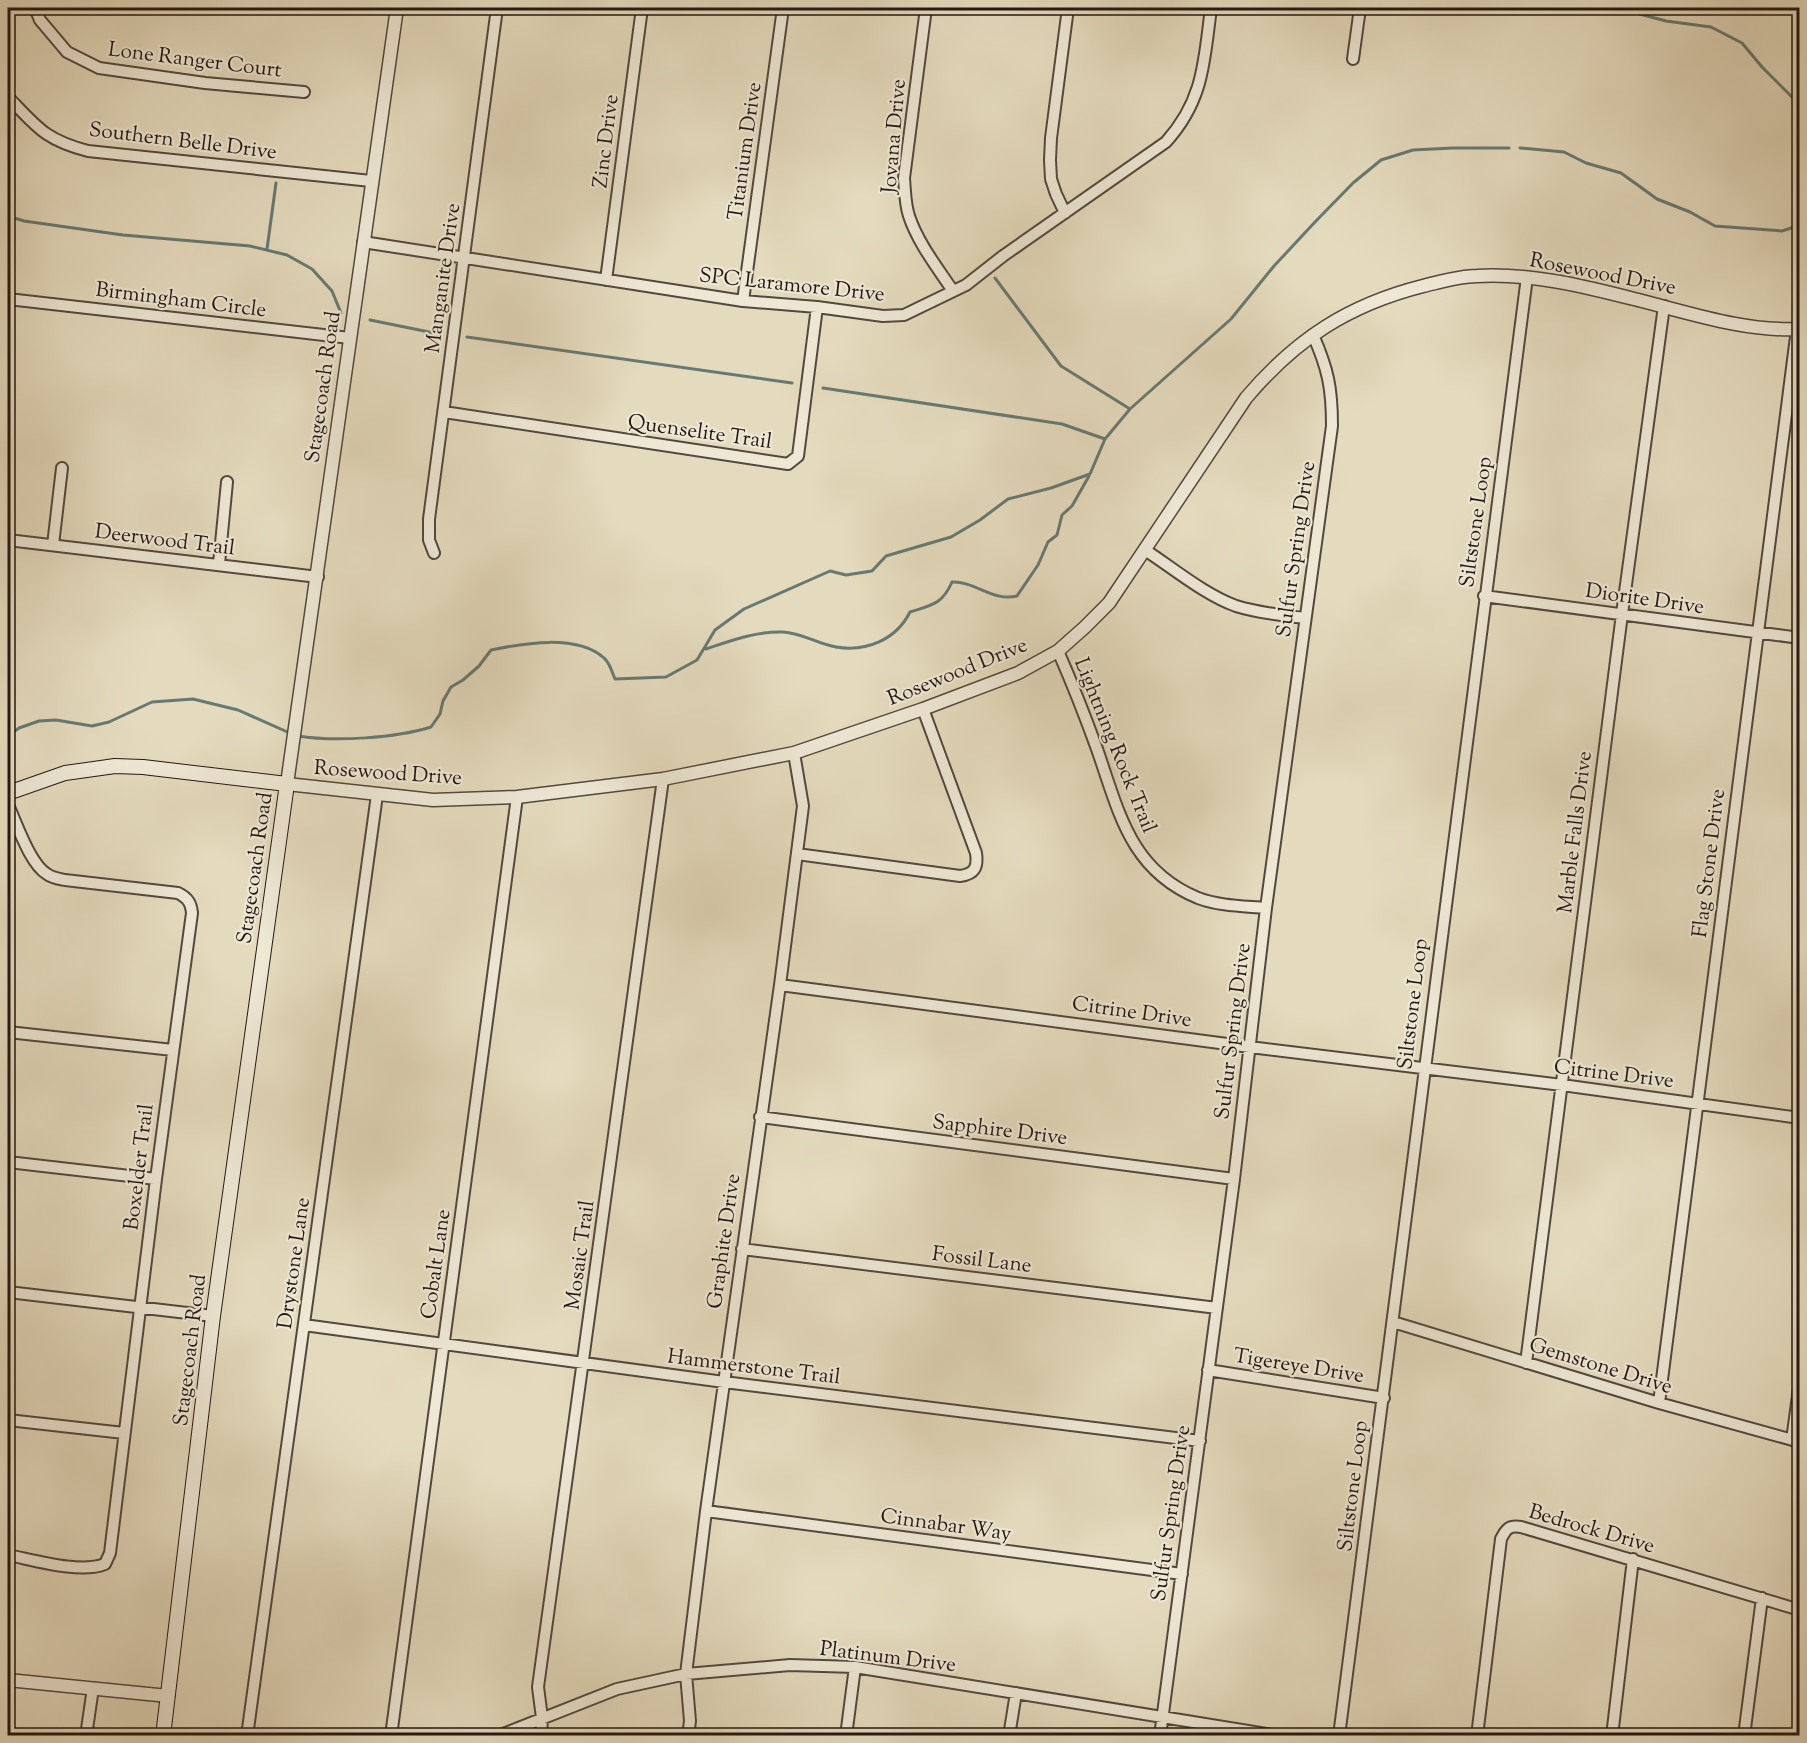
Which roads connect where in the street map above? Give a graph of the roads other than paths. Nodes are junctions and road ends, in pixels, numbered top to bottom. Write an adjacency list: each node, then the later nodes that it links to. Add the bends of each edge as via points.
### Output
1 (35, 8): 11 (street, Lone Ranger Court, via 40,20 67,52 99,69)
2 (397, 8): 13 (street, Stagecoach Road)
3 (497, 8): 16 (street, Manganite Drive)
4 (642, 8): 18 (street, Zinc Drive)
5 (783, 8): 21 (street, Titanium Drive)
6 (926, 8): 19 (street, Jovana Drive, via 904,178 905,198 917,235)
7 (1068, 8): 14 (street, via 1050,160 1051,179)
8 (1211, 8): 14 (street, SPC Laramore Drive, via 1199,88 1180,127 1166,142)
9 (1360, 8): 10 (street)
10 (1353, 59)
11 (304, 92)
12 (8, 97): 13 (street, Southern Belle Drive, via 50,138 88,151)
13 (371, 181): 15 (street, Stagecoach Road)
14 (1065, 213): 19 (street, SPC Laramore Drive)
15 (363, 242): 16 (street, SPC Laramore Drive); 26 (street, Stagecoach Road)
16 (464, 258): 18 (street, SPC Laramore Drive); 27 (street, Manganite Drive)
17 (1527, 277): 22 (street, Rosewood Drive); 25 (street, Rosewood Drive, via 1476,276 1407,290 1343,315); 36 (street, Siltstone Loop)
18 (606, 280): 21 (street, SPC Laramore Drive)
19 (953, 291): 23 (street, SPC Laramore Drive, via 904,315)
20 (8, 299): 26 (street, Birmingham Circle)
21 (743, 301): 23 (street, SPC Laramore Drive)
22 (1664, 306): 24 (street, Rosewood Drive, via 1753,327); 37 (street, Marble Falls Drive)
23 (817, 307): 27 (street, Quenselite Trail, via 798,456 788,464)
24 (1798, 329): 39 (street, Flag Stone Drive)
25 (1313, 334): 32 (street, Rosewood Drive, via 1246,398); 38 (street, Sulfur Spring Drive, via 1332,393 1332,426)
26 (350, 339): 35 (street, Stagecoach Road)
27 (444, 412): 33 (street, Manganite Drive, via 429,519 429,540)
28 (62, 468): 31 (street)
29 (227, 482): 34 (street)
30 (8, 540): 31 (street, Deerwood Trail)
31 (53, 545): 34 (street, Deerwood Trail)
32 (1145, 550): 38 (street, via 1234,605); 41 (street, Rosewood Drive, via 1109,603)
33 (434, 553)
34 (219, 564): 35 (street, Deerwood Trail)
35 (318, 577): 45 (street, Stagecoach Road)
36 (1484, 596): 37 (street, Diorite Drive); 56 (street, Siltstone Loop)
37 (1622, 614): 39 (street, Diorite Drive); 57 (street, Marble Falls Drive)
38 (1304, 618): 51 (street, Sulfur Spring Drive)
39 (1758, 633): 40 (street, Diorite Drive); 58 (street, Flag Stone Drive)
40 (1800, 638)
41 (1058, 651): 42 (street, Rosewood Drive, via 1018,673); 51 (street, Lightning Rock Trail, via 1125,829 1139,853 1175,886 1199,898)
42 (923, 709): 43 (street, Rosewood Drive); 50 (street, via 976,853 974,871 960,876)
43 (794, 753): 44 (street, Rosewood Drive); 50 (street, Graphite Drive, via 803,806)
44 (663, 779): 48 (street, Rosewood Drive); 72 (street, Mosaic Trail)
45 (287, 784): 46 (main road, Rosewood Drive, via 115,766 65,773); 47 (street, Rosewood Drive); 68 (main road, Stagecoach Road)
46 (8, 793)
47 (378, 795): 48 (street, Rosewood Drive, via 433,800); 70 (street, Drystone Lane)
48 (517, 797): 71 (street, Cobalt Lane)
49 (8, 805): 55 (street, Boxelder Trail, via 39,867 48,875 178,894 191,904)
50 (797, 854): 52 (street, Graphite Drive)
51 (1266, 908): 54 (street, Sulfur Spring Drive)
52 (780, 985): 54 (street, Citrine Drive); 59 (street, Graphite Drive)
53 (8, 1032): 55 (street)
54 (1250, 1047): 56 (street, Citrine Drive); 63 (street, Sulfur Spring Drive)
55 (173, 1050): 62 (street, Boxelder Trail)
56 (1424, 1069): 57 (street, Citrine Drive); 69 (street, Siltstone Loop)
57 (1562, 1085): 58 (street, Citrine Drive); 73 (street, Marble Falls Drive)
58 (1697, 1103): 60 (street, Citrine Drive); 78 (street, Flag Stone Drive)
59 (760, 1117): 63 (street, Sapphire Drive); 64 (street, Graphite Drive)
60 (1800, 1118)
61 (8, 1162): 62 (street)
62 (156, 1179): 66 (street, Boxelder Trail)
63 (1234, 1179): 67 (street, Sulfur Spring Drive)
64 (742, 1249): 67 (street, Fossil Lane); 76 (street, Graphite Drive)
65 (8, 1292): 66 (street)
66 (140, 1306): 68 (street); 80 (street, Boxelder Trail)
67 (1218, 1308): 74 (street, Sulfur Spring Drive)
68 (213, 1316): 94 (main road, Stagecoach Road)
69 (1393, 1322): 73 (street, Gemstone Drive); 77 (street, Siltstone Loop)
70 (304, 1325): 71 (street, Hammerstone Trail); 99 (street, Drystone Lane)
71 (444, 1344): 72 (street, Hammerstone Trail); 100 (street, Cobalt Lane)
72 (584, 1362): 76 (street, Hammerstone Trail); 96 (street, Mosaic Trail, via 538,1687)
73 (1526, 1363): 78 (street, Gemstone Drive)
74 (1208, 1370): 77 (street, Tigereye Drive); 81 (street, Sulfur Spring Drive)
75 (1800, 1381): 82 (street)
76 (724, 1382): 81 (street, Hammerstone Trail); 83 (street, Graphite Drive)
77 (1384, 1398): 108 (street, Siltstone Loop)
78 (1659, 1403): 82 (street, Gemstone Drive)
79 (8, 1420): 80 (street)
80 (124, 1433): 84 (street, Boxelder Trail, via 110,1553 105,1564 79,1567)
81 (1200, 1441): 86 (street, Sulfur Spring Drive)
82 (1796, 1441)
83 (706, 1511): 86 (street, Cinnabar Way); 90 (street, Graphite Drive)
84 (8, 1555)
85 (1633, 1559): 87 (street, Bedrock Drive); 109 (street, Bedrock Drive, via 1521,1527 1506,1529 1501,1539); 110 (street)
86 (1182, 1574): 95 (street, Sulfur Spring Drive)
87 (1761, 1598): 88 (street, Bedrock Drive); 111 (street)
88 (1800, 1610)
89 (855, 1667): 90 (street, Platinum Drive, via 790,1665); 93 (street, Platinum Drive); 104 (street)
90 (686, 1674): 96 (street, Platinum Drive, via 617,1689); 103 (street, Graphite Drive)
91 (8, 1680): 92 (street)
92 (93, 1688): 94 (street); 97 (street)
93 (1016, 1693): 95 (street, Platinum Drive); 105 (street)
94 (168, 1696): 98 (main road, Stagecoach Road)
95 (1163, 1715): 106 (street, Sulfur Spring Drive); 107 (street, Platinum Drive)
96 (542, 1718): 101 (street, Platinum Drive); 102 (street, Mosaic Trail)
97 (86, 1736)
98 (163, 1736)
99 (247, 1736)
100 (391, 1736)
101 (498, 1736)
102 (541, 1736)
103 (688, 1736)
104 (846, 1736)
105 (1010, 1736)
106 (1160, 1736)
107 (1279, 1736)
108 (1339, 1736)
109 (1477, 1736)
110 (1612, 1736)
111 (1744, 1736)

